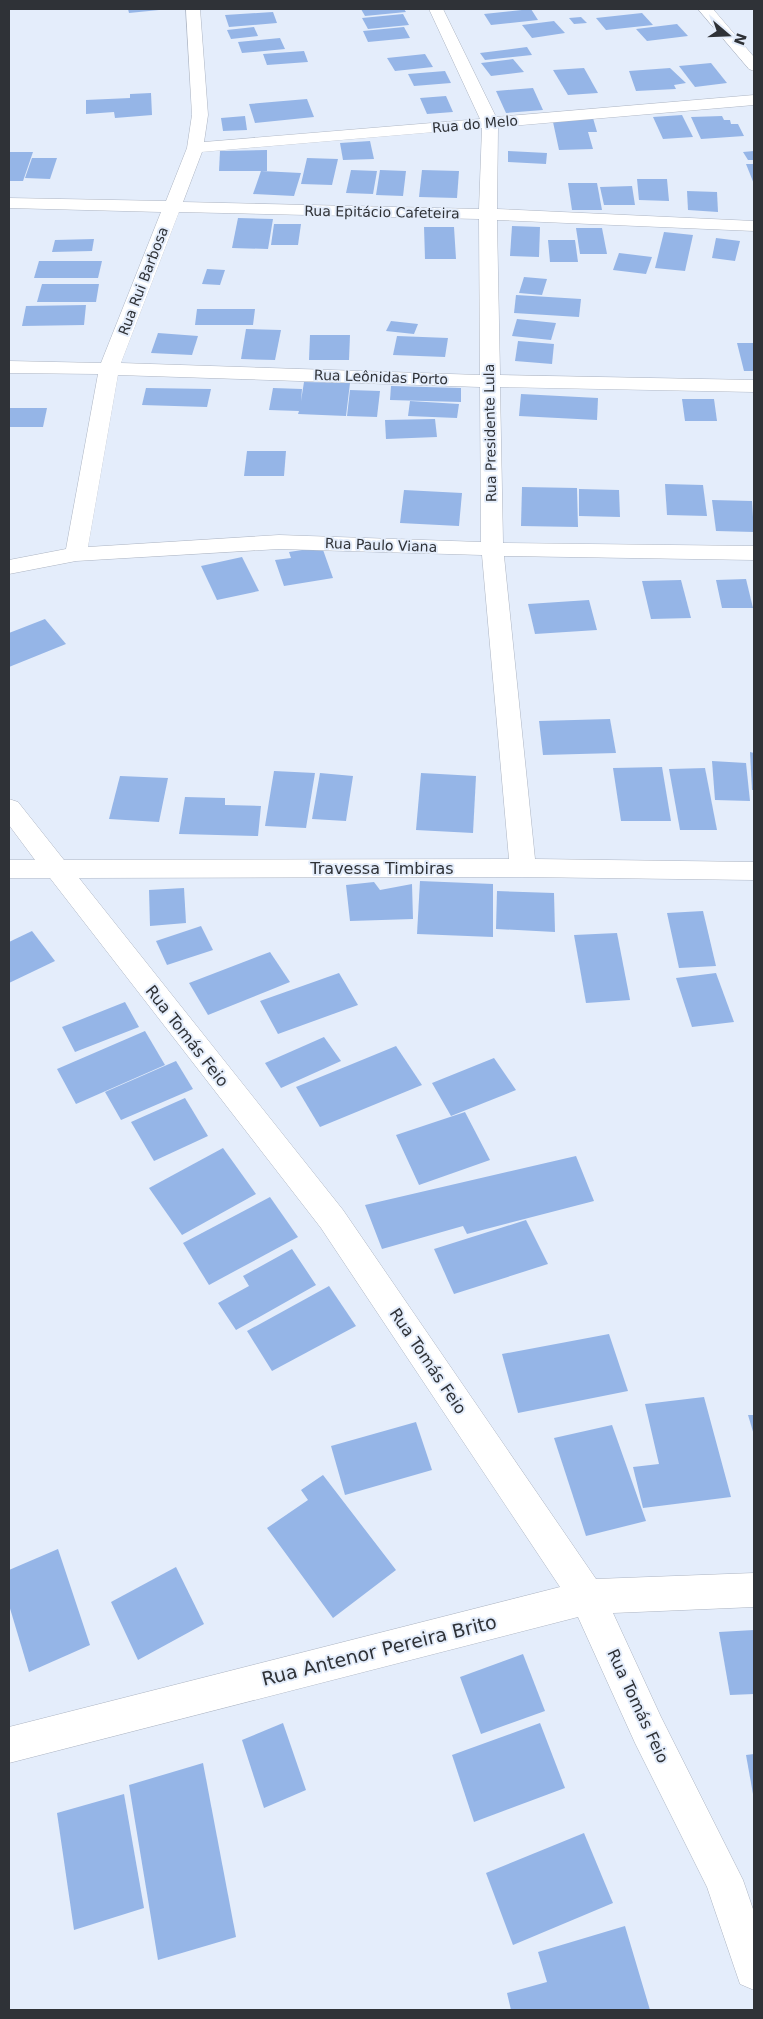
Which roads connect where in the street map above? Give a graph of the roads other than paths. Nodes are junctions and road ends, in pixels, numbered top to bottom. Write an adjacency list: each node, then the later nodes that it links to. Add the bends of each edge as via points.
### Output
1 (192, 9): 7 (street, Rua Rui Barbosa, via 200,115)
2 (436, 9): 6 (street, Rua Presidente Lula)
3 (705, 9): 4 (street)
4 (754, 66)
5 (754, 100): 6 (street, Rua do Melo)
6 (490, 122): 7 (street, Rua do Melo); 10 (street, Rua Presidente Lula)
7 (195, 148): 9 (street, Rua Rui Barbosa)
8 (9, 203): 9 (street, Rua Epitácio Cafeteira)
9 (171, 208): 10 (street, Rua Epitácio Cafeteira); 13 (street, Rua Rui Barbosa)
10 (488, 214): 11 (street, Rua Epitácio Cafeteira); 14 (street, Rua Presidente Lula)
11 (754, 226)
12 (9, 367): 13 (street, Rua Leônidas Porto)
13 (109, 368): 14 (street, Rua Leônidas Porto); 18 (street, Rua Rui Barbosa)
14 (489, 381): 15 (street, Rua Leônidas Porto); 16 (street, Rua Presidente Lula)
15 (754, 386)
16 (492, 549): 17 (street, Rua Paulo Viana); 18 (street, Rua Paulo Viana, via 279,542); 21 (street, Rua Presidente Lula)
17 (754, 553)
18 (76, 554): 19 (street, Rua Paulo Viana)
19 (9, 567)
20 (9, 808): 23 (street, Rua Tomás Feio)
21 (523, 868): 23 (street, Travessa Timbiras); 24 (street, Travessa Timbiras)
22 (9, 869): 23 (street, Travessa Timbiras)
23 (56, 869): 26 (street, Rua Tomás Feio, via 332,1219)
24 (754, 871)
25 (754, 1590): 26 (street, Rua Antenor Pereira Brito)
26 (587, 1597): 27 (street, Rua Antenor Pereira Brito); 28 (street, Rua Tomás Feio, via 648,1730 724,1880)
27 (9, 1745)
28 (754, 1970)

